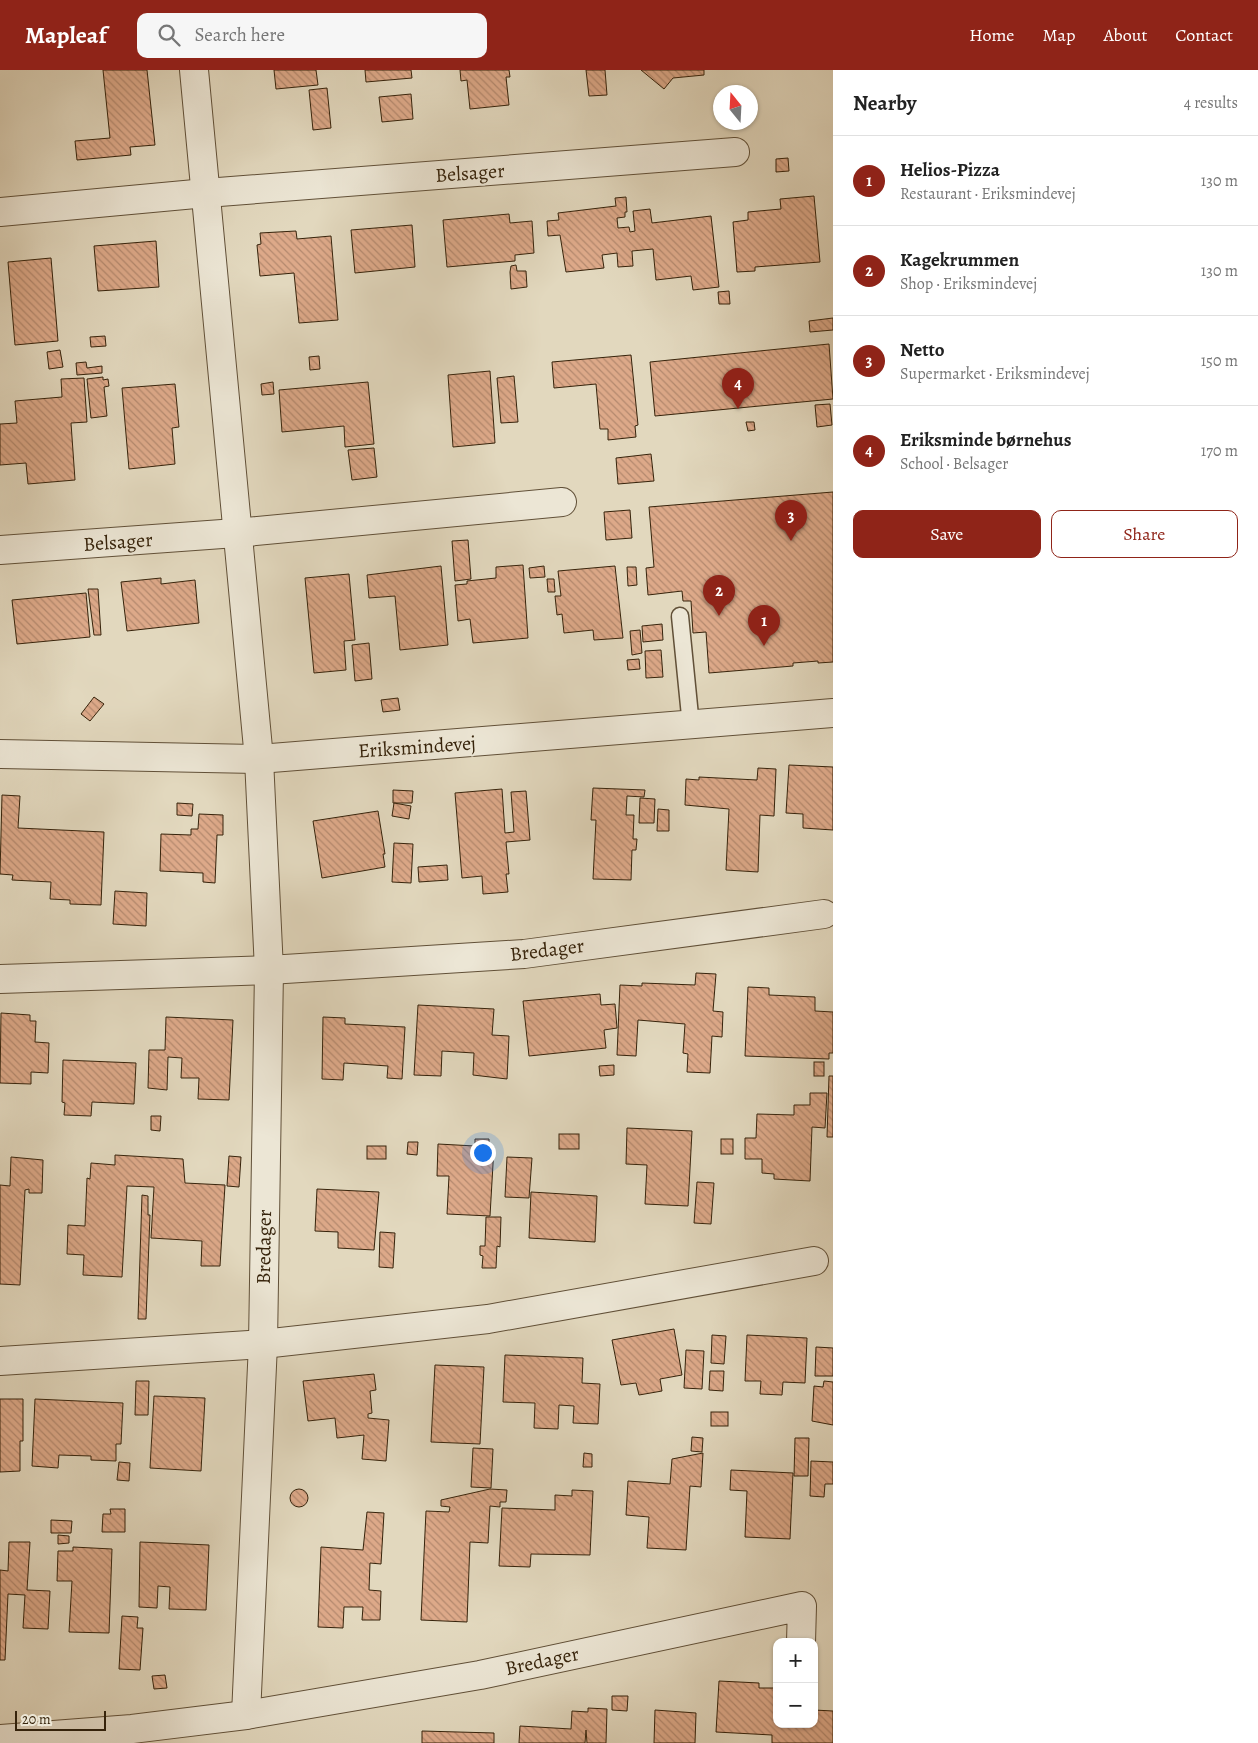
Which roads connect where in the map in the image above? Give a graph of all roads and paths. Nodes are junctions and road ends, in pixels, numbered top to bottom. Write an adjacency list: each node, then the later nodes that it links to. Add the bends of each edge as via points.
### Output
1 (194, 70): 3 (street)
2 (735, 152): 3 (street, Belsager)
3 (206, 193): 4 (street, Belsager); 6 (street)
4 (0, 212)
5 (562, 502): 6 (street, Belsager)
6 (236, 534): 7 (street, Belsager); 12 (street)
7 (0, 550)
8 (680, 616): 10 (lane)
9 (833, 713): 10 (street, Eriksmindevej)
10 (691, 726): 12 (street, Eriksmindevej)
11 (0, 754): 12 (street, Eriksmindevej)
12 (259, 759): 14 (street, Bredager)
13 (824, 914): 14 (street, Bredager, via 524,954)
14 (269, 970): 15 (street, Bredager); 17 (street, Bredager)
15 (0, 980)
16 (814, 1261): 17 (street, via 488,1319)
17 (263, 1344): 18 (street); 20 (street, Bredager)
18 (0, 1361)
19 (802, 1638): 20 (street, Bredager, via 802,1606 480,1675)
20 (246, 1715): 21 (street, Bredager, via 132,1729)
21 (0, 1739)

